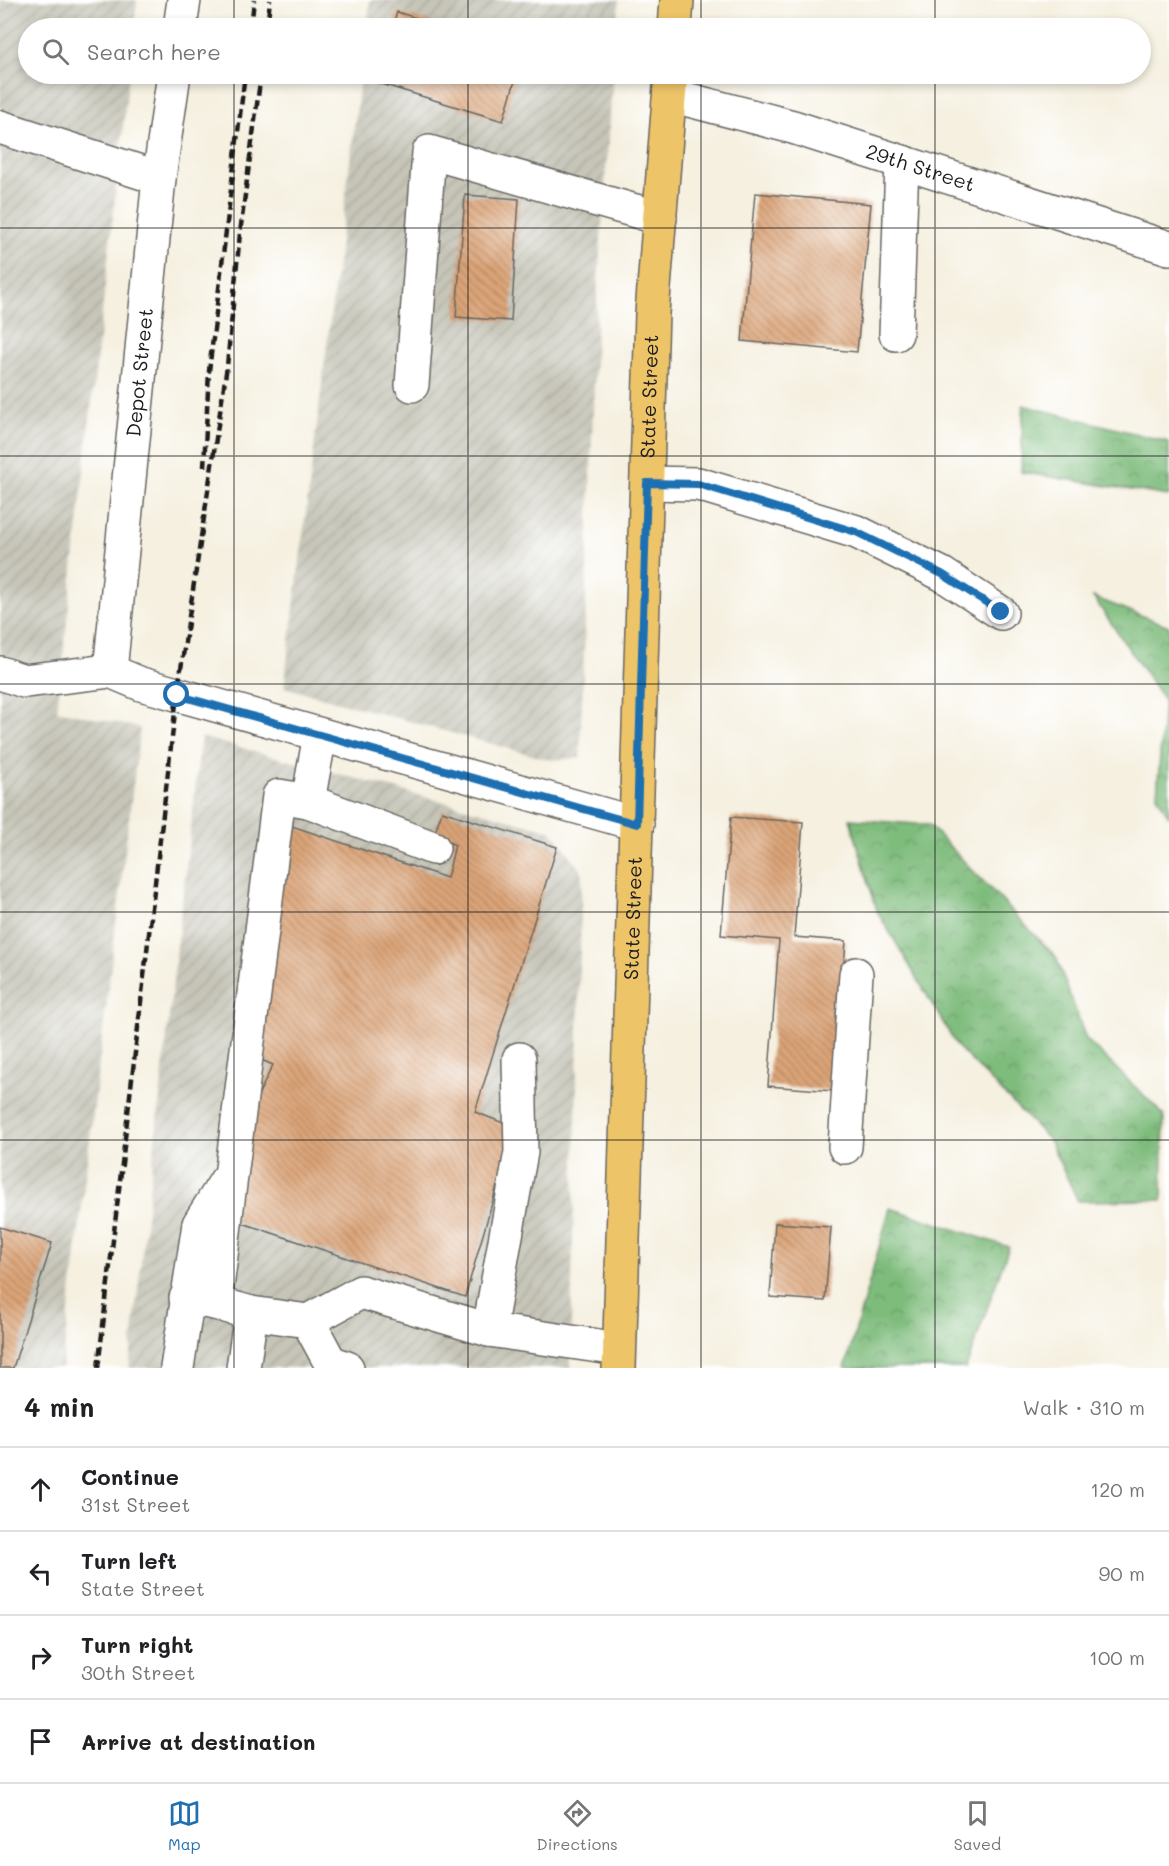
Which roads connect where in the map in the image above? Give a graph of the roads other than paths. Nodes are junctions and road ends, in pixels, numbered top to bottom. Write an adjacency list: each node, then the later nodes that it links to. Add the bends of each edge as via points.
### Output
1 (184, 0): 3 (street)
2 (677, 0): 4 (main road)
3 (181, 18)
4 (676, 18)
5 (173, 84): 9 (street, Depot Street)
6 (671, 84): 8 (street, 29th Street); 10 (main road, State Street)
7 (0, 127): 9 (street)
8 (902, 162): 11 (street, 29th Street); 12 (street)
9 (159, 178): 16 (street, Depot Street)
10 (660, 218): 13 (street, via 429,152); 14 (main road, State Street, via 652,313)
11 (1169, 248)
12 (896, 334)
13 (412, 385)
14 (647, 483): 15 (street, via 698,484 856,532 942,574); 20 (main road, State Street)
15 (1001, 612)
16 (110, 671): 17 (street, via 24,681); 18 (street, via 141,684)
17 (0, 673)
18 (320, 735): 19 (street); 20 (street)
19 (309, 801): 21 (street); 25 (street, via 279,796 232,1171)
20 (637, 824): 29 (main road, State Street)
21 (433, 848)
22 (856, 974): 24 (street)
23 (519, 1059): 28 (street, via 521,1152)
24 (845, 1147)
25 (201, 1301): 26 (street); 30 (street)
26 (251, 1313): 27 (street); 31 (street)
27 (308, 1321): 28 (street, via 361,1292); 32 (street, via 330,1362)
28 (489, 1330): 29 (street)
29 (619, 1359)
30 (177, 1368)
31 (243, 1368)
32 (347, 1368)

